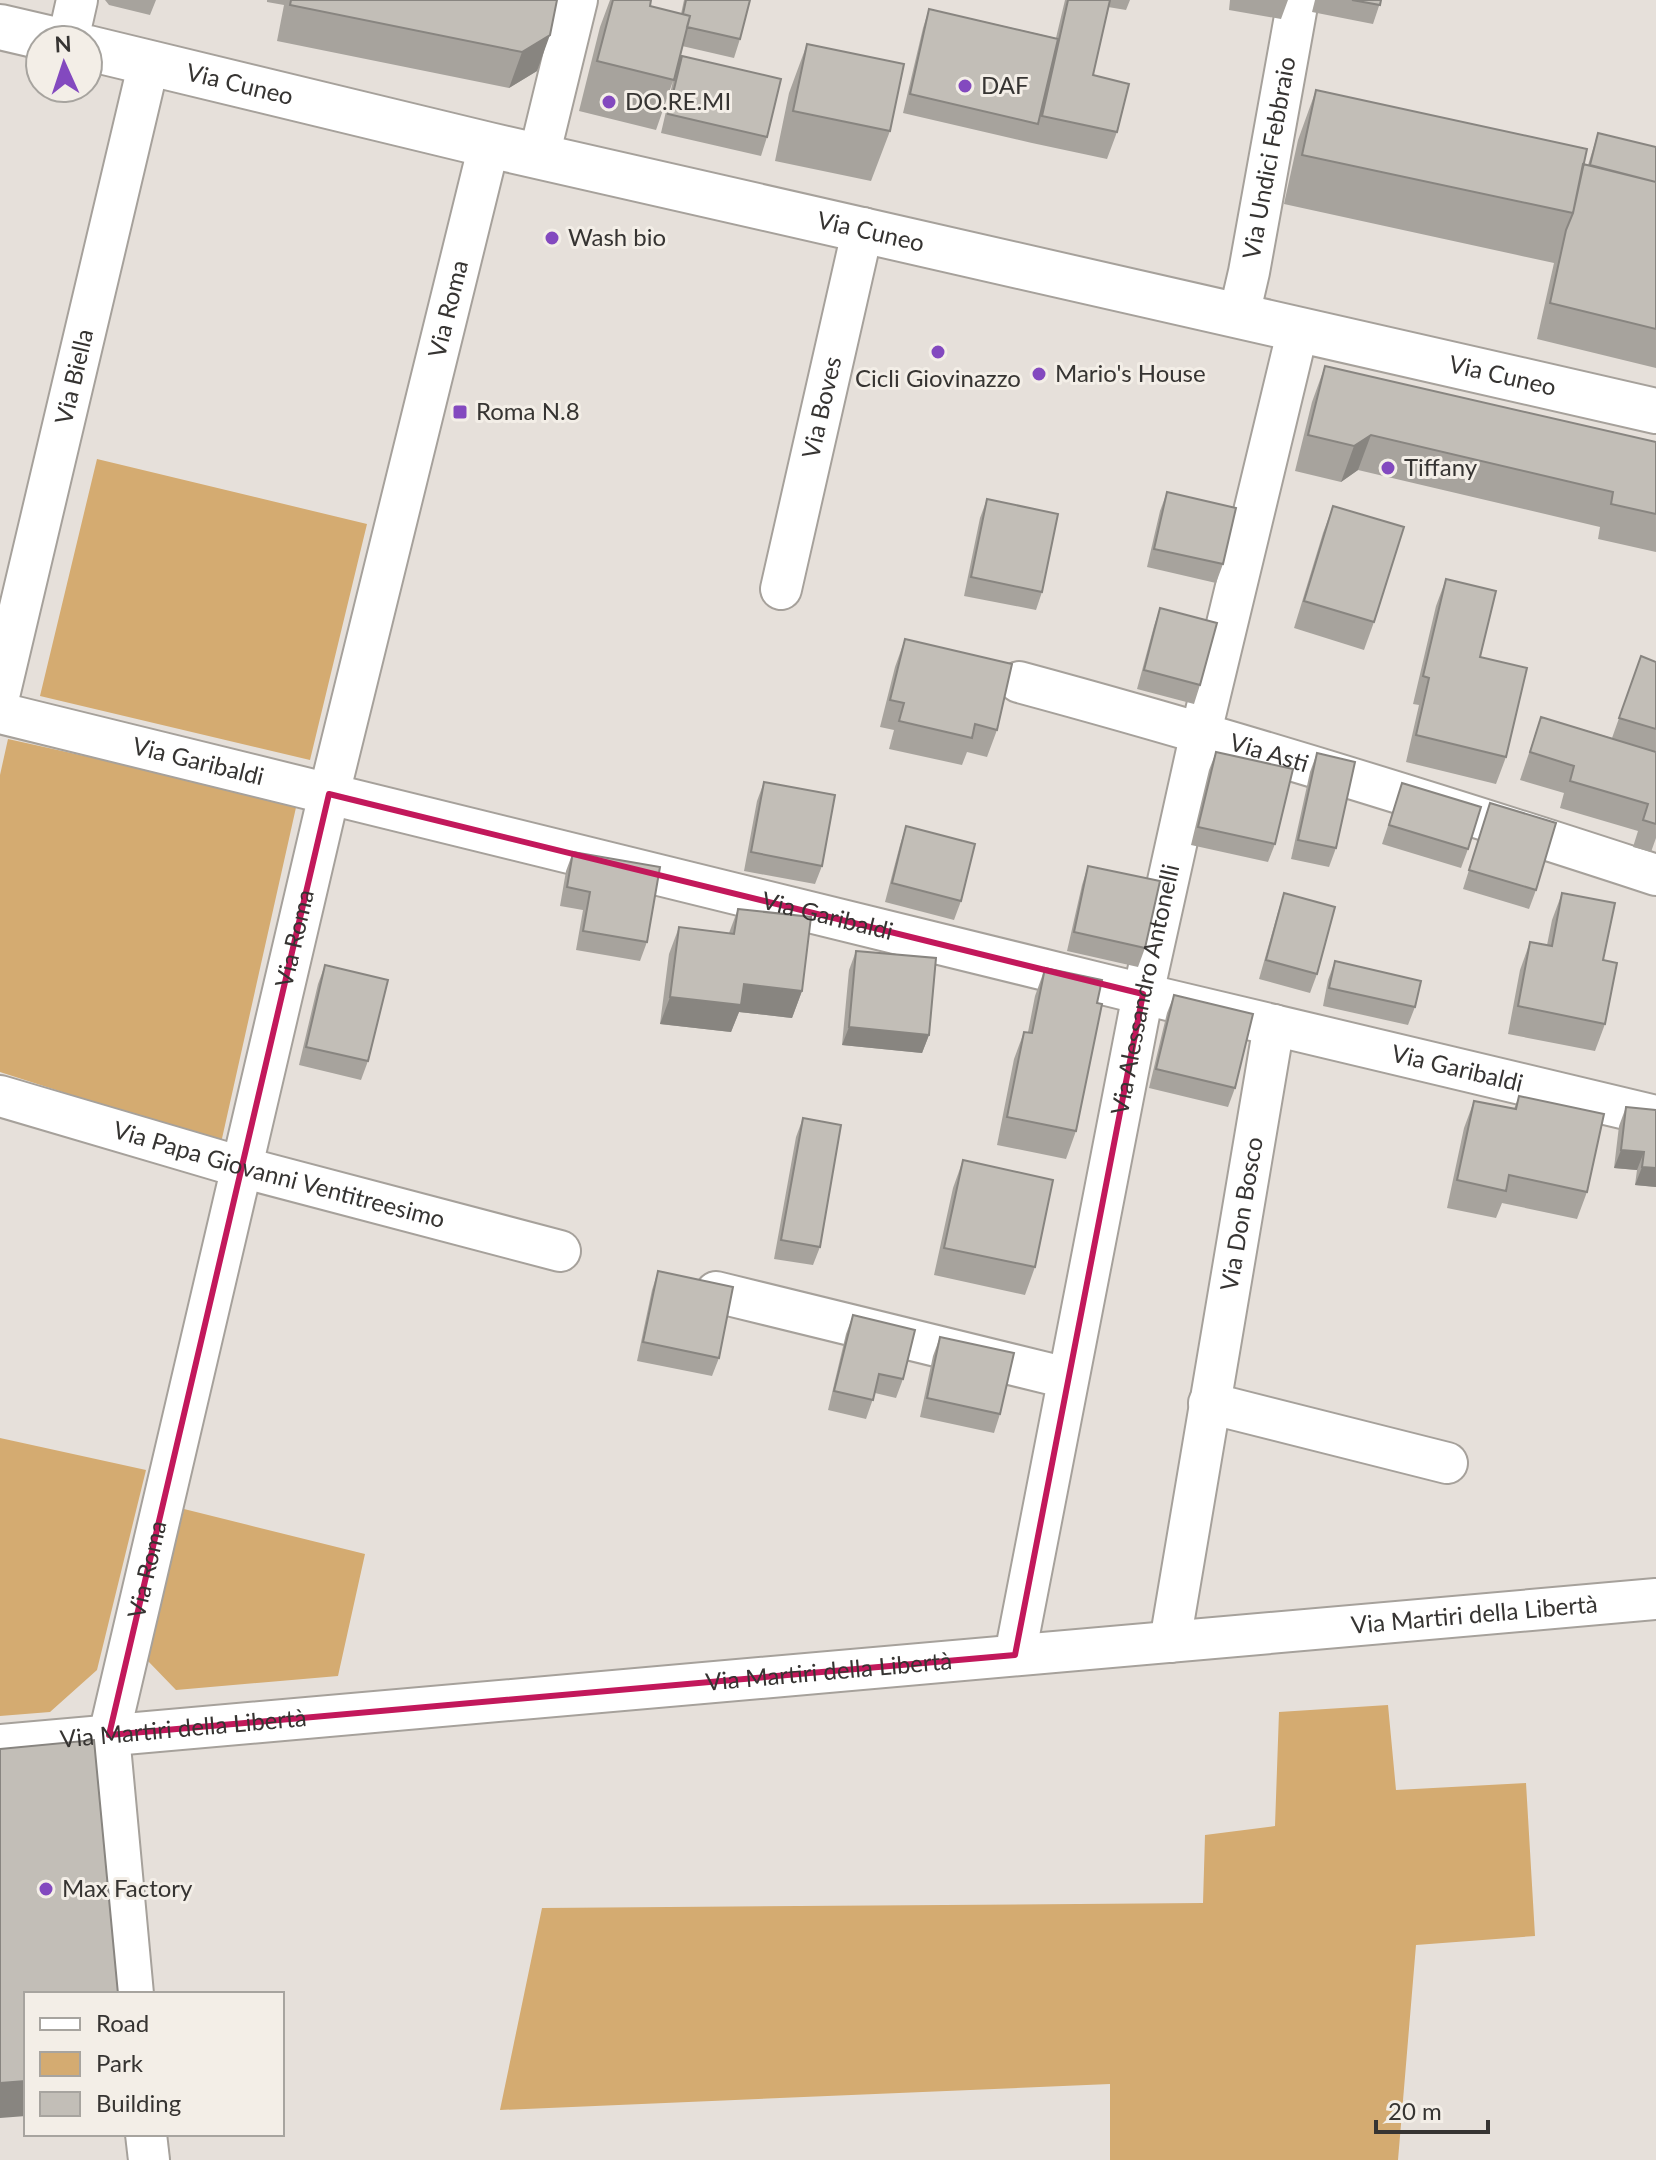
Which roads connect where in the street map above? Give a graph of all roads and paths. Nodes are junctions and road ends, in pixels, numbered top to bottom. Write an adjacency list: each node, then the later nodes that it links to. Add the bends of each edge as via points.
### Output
1 (77, 0): 4 (street)
2 (577, 0): 10 (street)
3 (1298, 0): 12 (street, Via Undici Febbraio)
4 (72, 24)
5 (0, 27): 6 (main road)
6 (24, 33)
7 (104, 52): 8 (main road, Via Cuneo)
8 (149, 62): 9 (main road, Via Cuneo); 17 (street, Via Biella)
9 (489, 145): 10 (main road, Via Cuneo); 20 (street, Via Roma)
10 (539, 156): 11 (main road, Via Cuneo)
11 (863, 228): 12 (main road, Via Cuneo); 15 (street, Via Boves)
12 (1239, 315): 13 (main road, Via Cuneo)
13 (1298, 329): 14 (main road, Via Cuneo); 19 (street, Via Alessandro Antonelli)
14 (1656, 411)
15 (781, 589)
16 (1019, 682): 19 (street, Via Asti)
17 (0, 692)
18 (0, 713): 20 (street, Via Garibaldi)
19 (1201, 732): 21 (street, Via Asti); 22 (street, Via Alessandro Antonelli)
20 (329, 794): 22 (street, Via Garibaldi); 26 (street, Via Roma)
21 (1656, 875)
22 (1143, 994): 23 (street, Via Garibaldi); 29 (street, Via Alessandro Antonelli)
23 (1274, 1025): 25 (street, Via Garibaldi); 30 (street, Via Don Bosco)
24 (0, 1096): 26 (street, Via Papa Giovanni Ventitreesimo)
25 (1656, 1116)
26 (241, 1167): 27 (street, Via Papa Giovanni Ventitreesimo); 35 (street, Via Roma)
27 (560, 1251)
28 (716, 1292): 29 (street)
29 (1067, 1378): 34 (street, Via Alessandro Antonelli)
30 (1209, 1403): 31 (street); 33 (street, Via Don Bosco)
31 (1447, 1463)
32 (1656, 1599): 33 (street, Via Martiri della Libertà)
33 (1170, 1642): 34 (street, Via Martiri della Libertà)
34 (1015, 1655): 35 (street, Via Martiri della Libertà)
35 (109, 1735): 36 (street, Via Martiri della Libertà); 37 (street, Via Roma)
36 (0, 1745)
37 (133, 1992)
38 (146, 2136): 39 (street)
39 (149, 2160)

